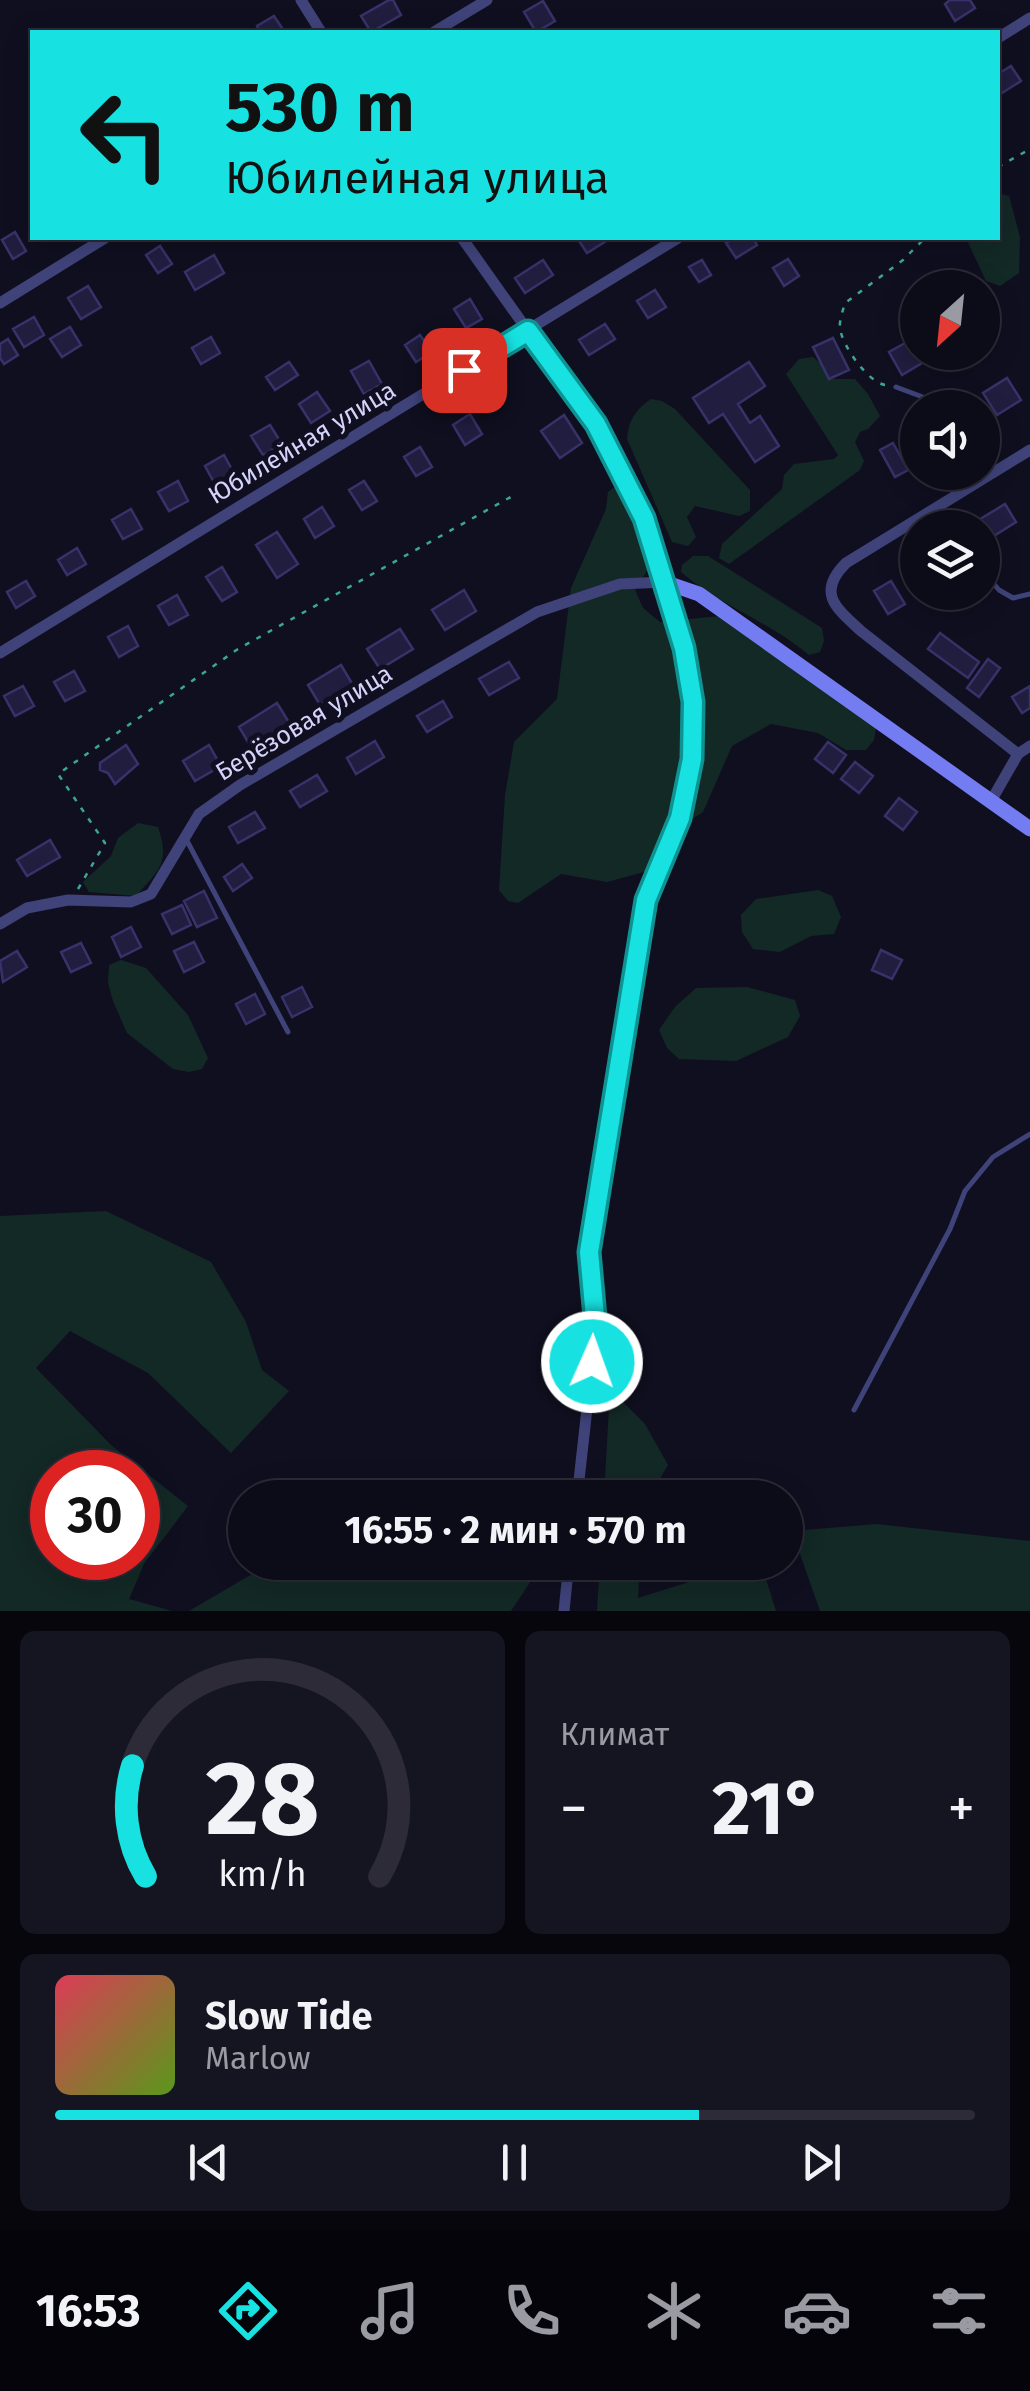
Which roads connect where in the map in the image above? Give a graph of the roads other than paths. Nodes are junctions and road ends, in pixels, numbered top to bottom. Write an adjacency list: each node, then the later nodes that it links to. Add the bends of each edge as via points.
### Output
1 (301, 0): 4 (street)
2 (486, 0): 5 (street)
3 (1030, 18): 6 (street)
4 (320, 30)
5 (437, 30)
6 (1000, 37)
7 (102, 240): 10 (street)
8 (463, 240): 11 (street)
9 (675, 240): 11 (street, Юбилейная улица)
10 (0, 303)
11 (528, 331): 19 (street, via 628,481); 22 (street, Юбилейная улица)
12 (896, 387): 13 (lane)
13 (904, 390)
14 (1030, 450): 15 (street)
15 (1000, 468)
16 (964, 490): 17 (street)
17 (932, 510)
18 (900, 530): 24 (street, via 833,576 837,609)
19 (664, 582): 25 (street, via 699,594); 27 (street, Берёзовая улица, via 620,584 537,612 240,785 198,814); 32 (street, via 693,702 692,759 680,818 646,900 589,1252 596,1328)
20 (1000, 591): 21 (lane, via 1013,598)
21 (1030, 594)
22 (0, 654)
23 (1030, 746): 24 (street)
24 (1018, 754): 25 (street)
25 (991, 801): 26 (street)
26 (1030, 830)
27 (184, 835): 28 (street, Берёзовая улица, via 151,894 131,902 72,900 27,908); 29 (lane)
28 (0, 924)
29 (288, 1032)
30 (1030, 1134): 31 (lane, via 994,1158 965,1191)
31 (854, 1410)
32 (579, 1480)
33 (568, 1580): 34 (street)
34 (564, 1611)

